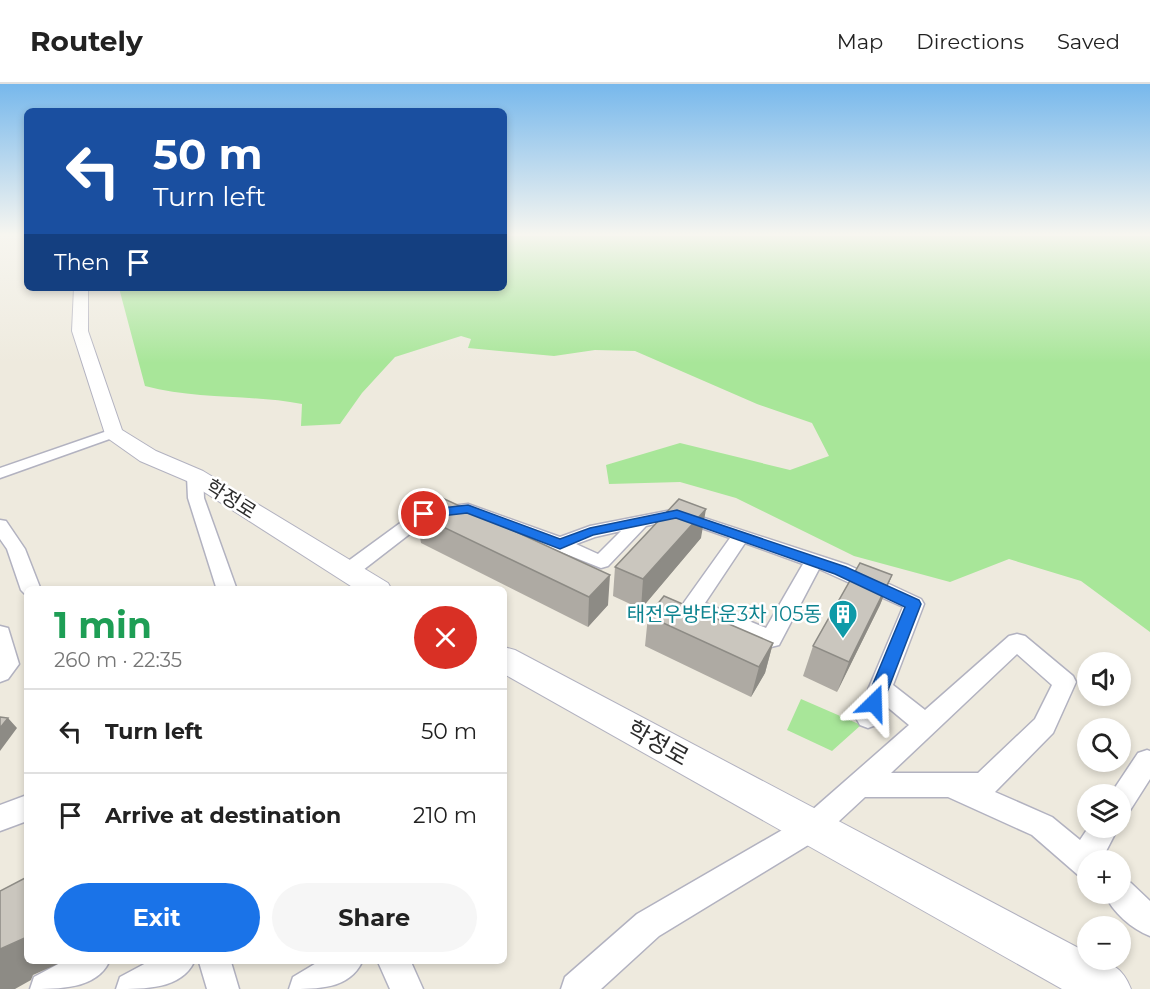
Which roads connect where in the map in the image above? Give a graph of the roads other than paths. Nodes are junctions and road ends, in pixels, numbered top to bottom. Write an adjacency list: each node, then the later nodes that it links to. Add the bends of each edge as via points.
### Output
1 (81, 291): 2 (main road, via 80,331)
2 (113, 433): 3 (street); 4 (main road, 학정로, via 148,456)
3 (0, 473)
4 (195, 476): 10 (main road, 학정로); 12 (street, via 196,498)
5 (640, 522): 7 (street, via 677,514); 8 (street, via 590,532); 8 (street, via 601,562)
6 (0, 525): 11 (street, via 16,549)
7 (741, 536): 9 (street); 9 (street, via 692,606 771,639)
8 (560, 544): 10 (street, via 468,509 424,514)
9 (814, 561): 17 (street, via 914,604)
10 (347, 572): 13 (main road, 학정로)
11 (30, 586)
12 (227, 586)
13 (371, 586)
14 (0, 633): 16 (street, via 8,664)
15 (507, 661): 26 (main road, 학정로)
16 (0, 673)
17 (880, 688): 18 (street); 19 (street)
18 (868, 718)
19 (926, 725): 21 (street); 22 (street, via 1017,642 1065,682 1044,726 984,785)
20 (1147, 761): 23 (street)
21 (859, 785): 22 (street); 26 (street)
22 (948, 785): 27 (street, via 1041,826)
23 (1131, 786)
24 (24, 809): 25 (street)
25 (0, 818)
26 (813, 827): 40 (street, via 648,926); 41 (main road, 학정로)
27 (1077, 856)
28 (1131, 904): 29 (street)
29 (1150, 921)
30 (90, 964): 35 (street)
31 (175, 964): 36 (street)
32 (216, 964): 37 (street)
33 (343, 964): 38 (street)
34 (395, 964): 39 (street)
35 (46, 989)
36 (132, 989)
37 (223, 989)
38 (305, 989)
39 (407, 989)
40 (578, 989)
41 (1108, 989)

